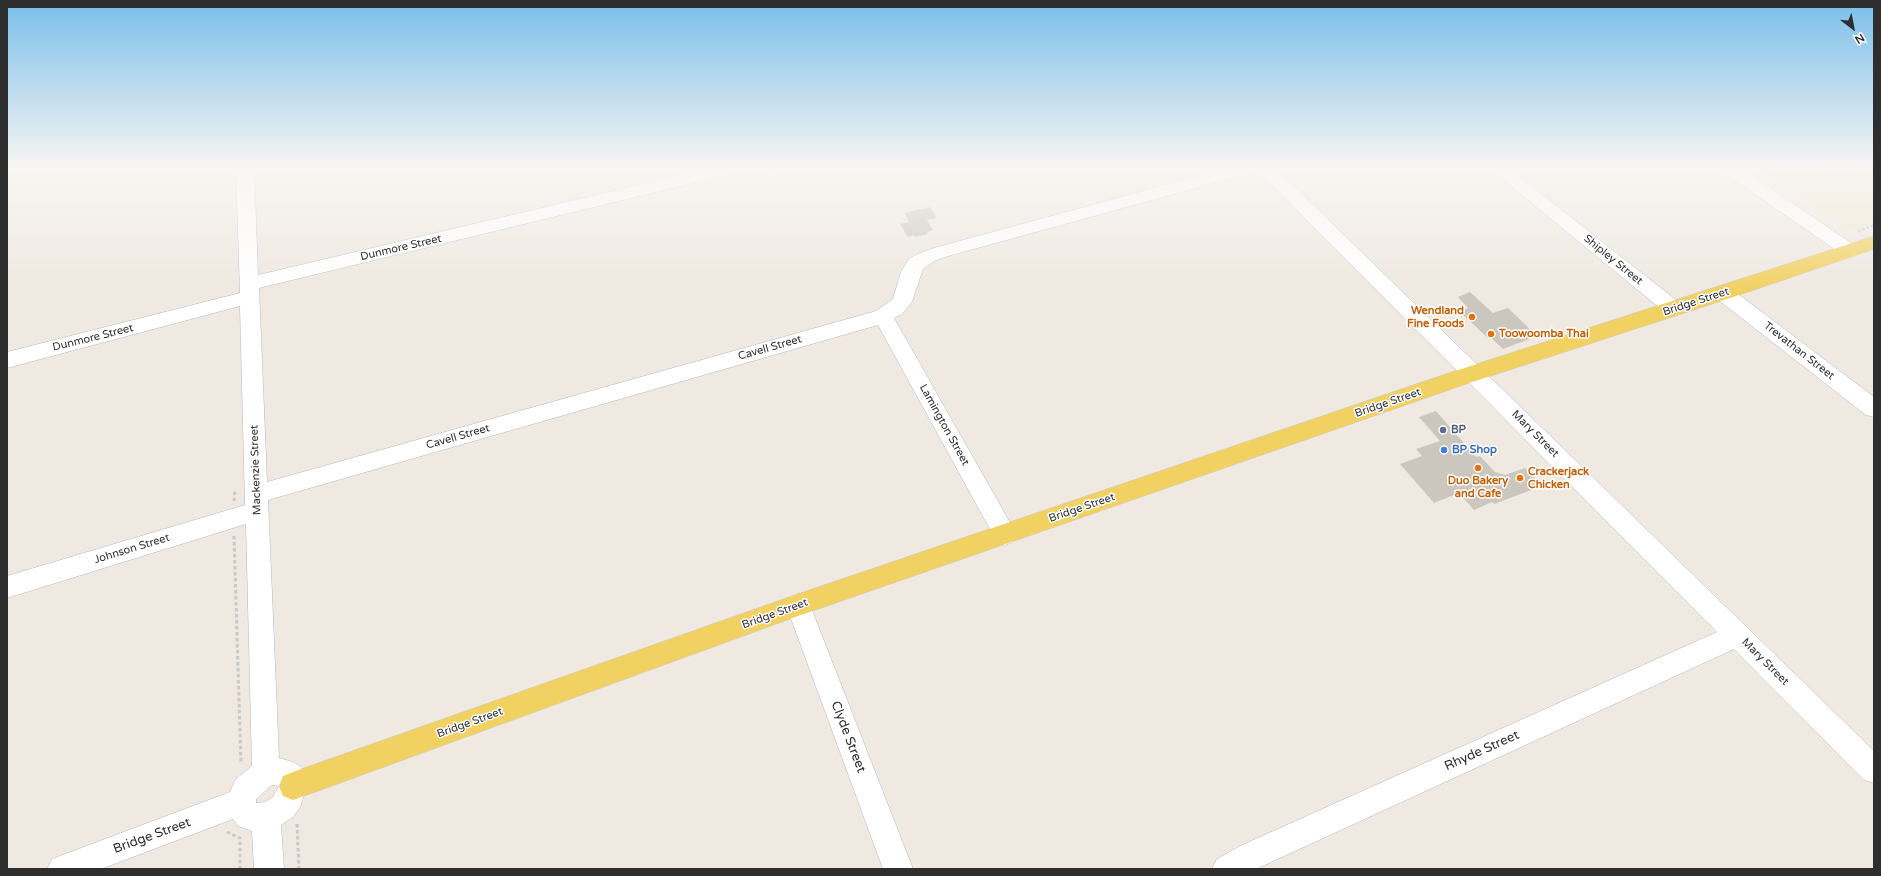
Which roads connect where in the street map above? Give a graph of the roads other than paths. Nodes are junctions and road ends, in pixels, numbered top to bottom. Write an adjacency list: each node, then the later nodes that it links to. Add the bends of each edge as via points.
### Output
1 (246, 208): 9 (street, Mackenzie Street)
2 (553, 208): 9 (street, Dunmore Street)
3 (1118, 208): 12 (street, Cavell Street, via 927,257 916,264 911,272 902,302)
4 (1309, 208): 14 (street, Mary Street)
5 (1547, 208): 11 (street, Shipley Street)
6 (1795, 208): 7 (street)
7 (1852, 242): 8 (main road, Bridge Street); 10 (main road, Bridge Street)
8 (1874, 242)
9 (249, 290): 13 (street, Dunmore Street); 16 (street, Mackenzie Street)
10 (1723, 293): 11 (main road, Bridge Street); 15 (street, Trevathan Street)
11 (1674, 309): 14 (main road, Bridge Street)
12 (883, 316): 16 (street, Cavell Street); 17 (street, Lamington Street)
13 (7, 360)
14 (1473, 373): 17 (main road, Bridge Street); 20 (street, Mary Street)
15 (1874, 409)
16 (257, 502): 18 (street, Johnson Street, via 234,518); 21 (street, Mackenzie Street)
17 (1005, 535): 19 (main road, Bridge Street)
18 (7, 587)
19 (798, 605): 23 (main road, Bridge Street); 28 (street, Clyde Street)
20 (1737, 635): 22 (street, Mary Street); 29 (street, Rhyde Street, via 1250,856)
21 (254, 770): 23 (street, via 283,772 291,777); 24 (street)
22 (1874, 770)
23 (293, 786): 25 (street, via 290,797 283,807)
24 (241, 802): 25 (street, via 248,816); 26 (street, Bridge Street)
25 (266, 817): 27 (street)
26 (62, 869)
27 (269, 869)
28 (898, 869)
29 (1227, 869)

